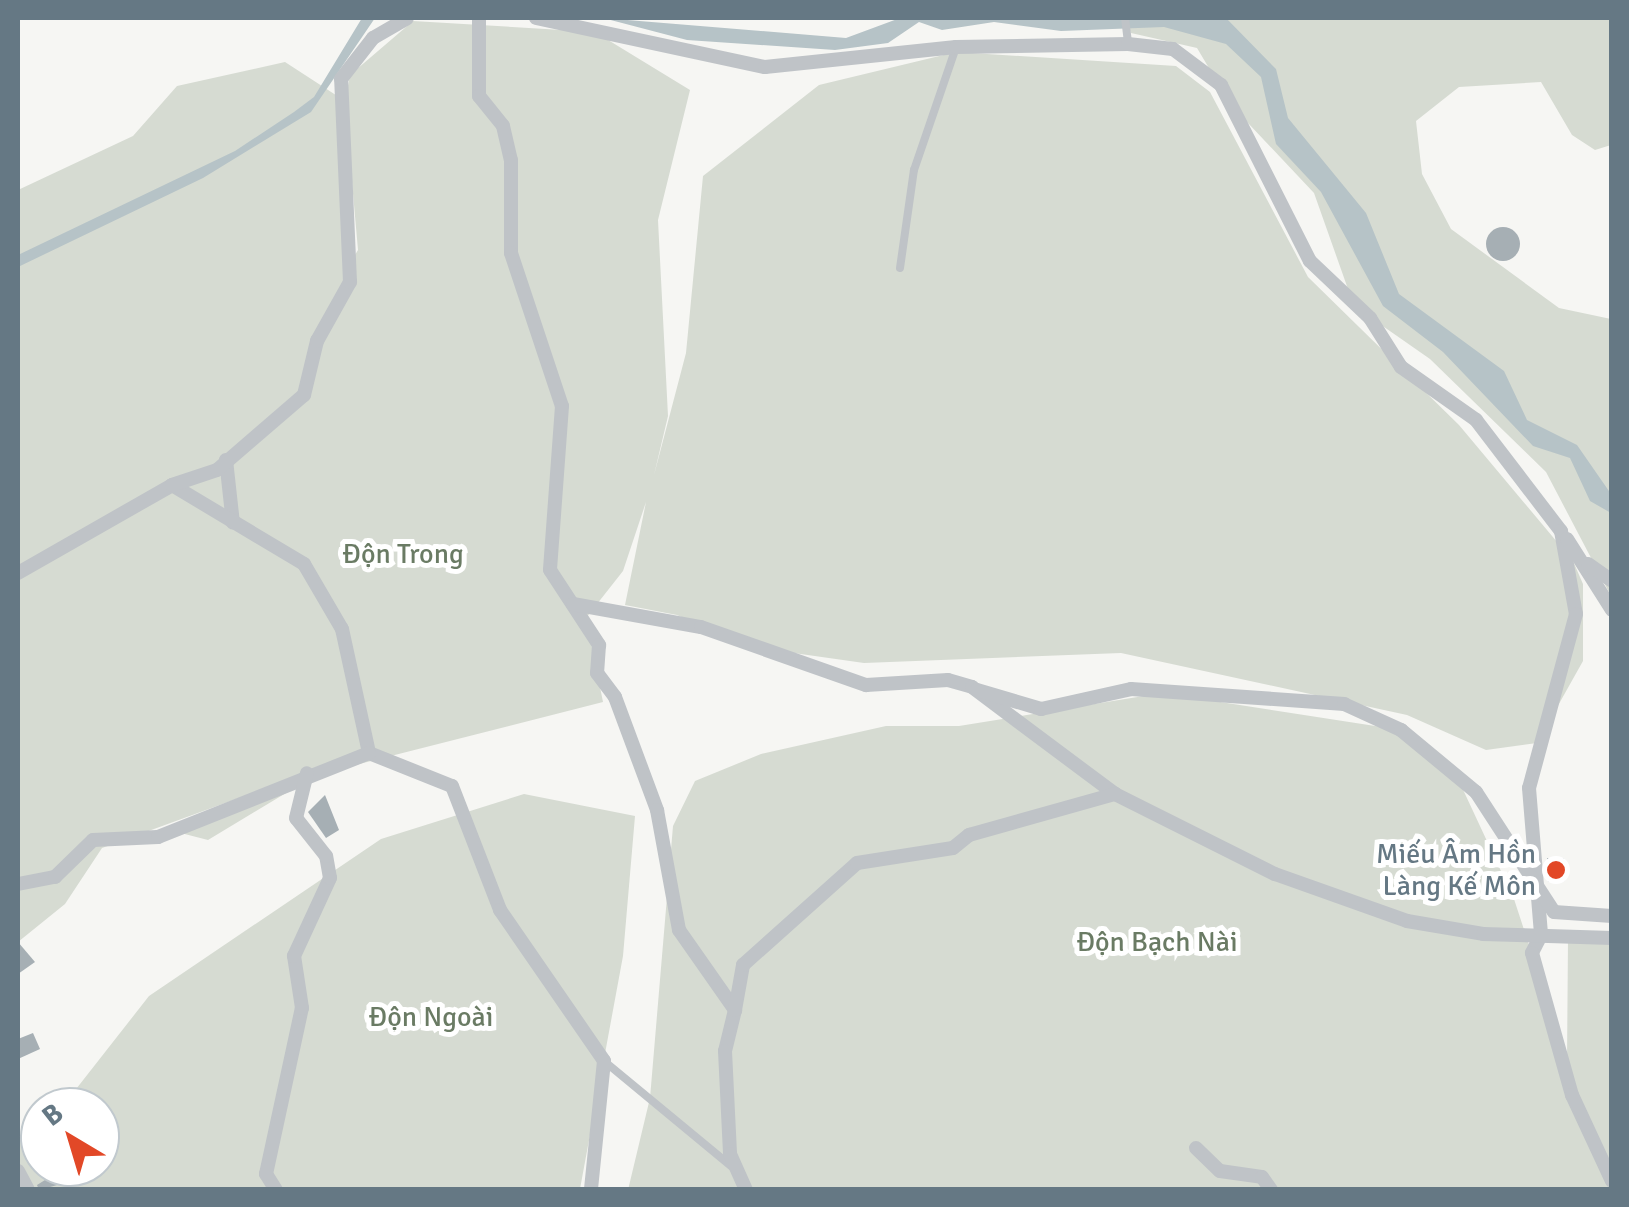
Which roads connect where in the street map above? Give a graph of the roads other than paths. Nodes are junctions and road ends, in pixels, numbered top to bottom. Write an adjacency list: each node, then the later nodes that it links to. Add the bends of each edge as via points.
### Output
1 (408, 18): 8 (street, via 373,38 341,79 350,282 317,341 304,395)
2 (479, 18): 15 (street, via 479,96 502,126 511,160 511,253 562,406 546,543)
3 (536, 18): 6 (street, via 765,67)
4 (1126, 18): 5 (lane)
5 (1127, 38): 6 (street); 11 (street, via 1172,48 1221,85 1310,260 1370,318 1401,367 1476,420)
6 (956, 47): 7 (lane, via 912,182)
7 (900, 268)
8 (226, 460): 9 (street); 10 (street)
9 (172, 485): 10 (street); 13 (street)
10 (233, 523): 18 (street, via 304,564 329,598)
11 (1561, 532): 12 (street); 21 (street, via 1576,614 1529,788)
12 (1583, 560): 14 (street); 16 (street)
13 (18, 574)
14 (1612, 582)
15 (573, 604): 17 (street, via 701,628 866,685); 26 (street, via 599,645 597,673 615,697 656,810 679,930)
16 (1612, 610)
17 (972, 687): 20 (street); 21 (street, via 1042,709 1131,688 1344,704 1401,730 1476,792)
18 (368, 753): 19 (street); 27 (street, via 452,786 500,910)
19 (307, 773): 22 (street, via 158,837 93,840 56,877); 33 (street, via 296,818 326,856 330,878 294,956 302,1008 266,1174)
20 (1115, 794): 24 (street, via 1275,874 1391,915); 26 (street, via 969,835 953,848 857,863 743,965)
21 (1537, 883): 23 (street, via 1554,912); 24 (street)
22 (18, 884)
23 (1612, 916)
24 (1541, 935): 25 (street); 31 (street, via 1532,953 1548,1022)
25 (1612, 938)
26 (735, 1010): 29 (street, via 724,1051)
27 (604, 1060): 29 (lane); 34 (street)
28 (1196, 1148): 36 (street, via 1220,1171 1262,1177)
29 (735, 1168): 35 (street)
30 (18, 1171): 32 (street)
31 (1612, 1181)
32 (28, 1190)
33 (276, 1190)
34 (591, 1190)
35 (746, 1190)
36 (1270, 1190)

